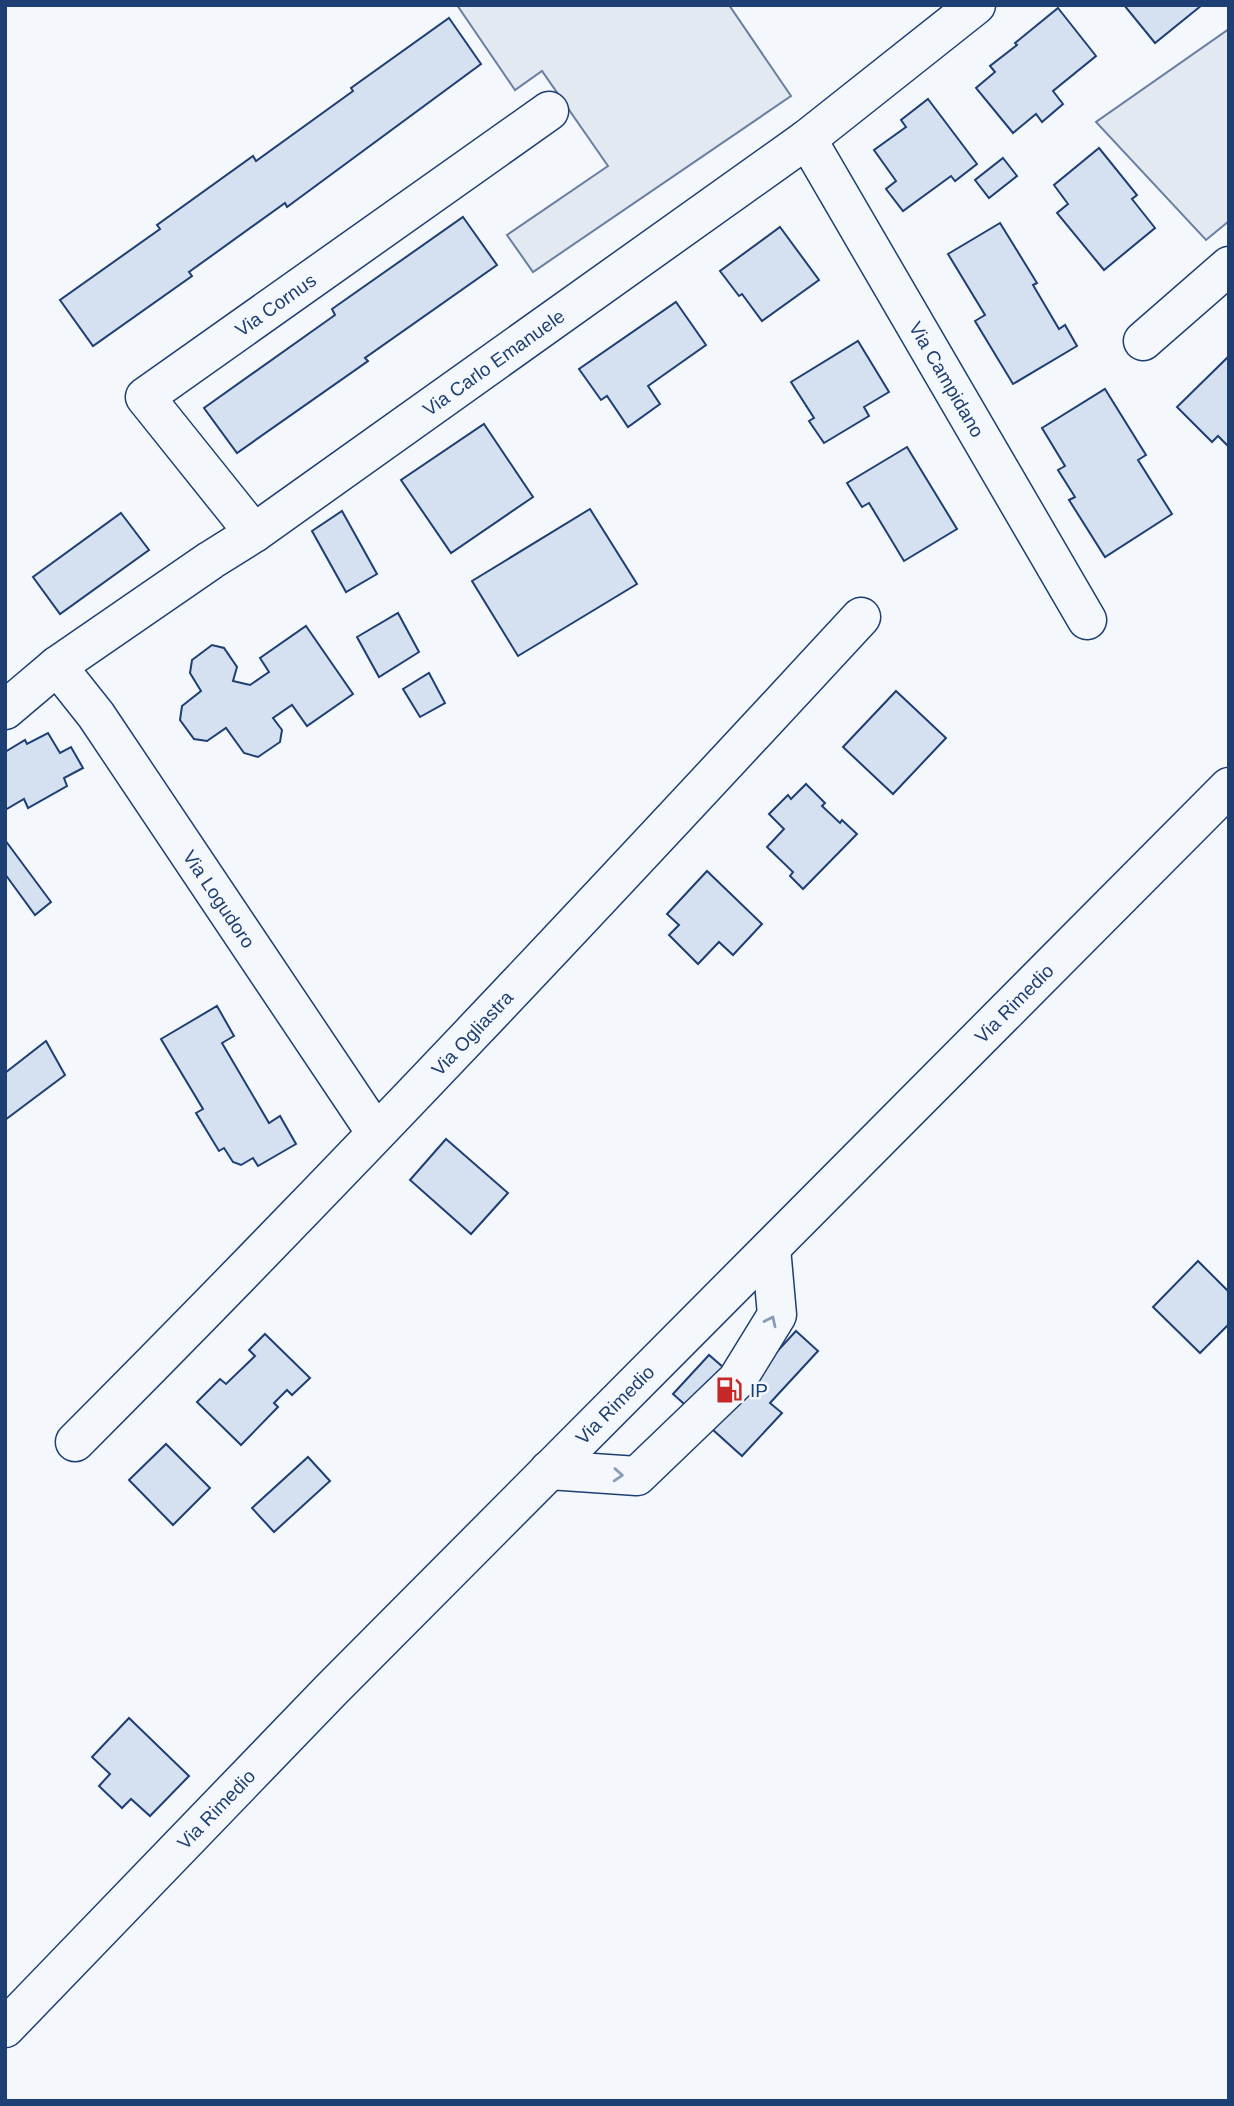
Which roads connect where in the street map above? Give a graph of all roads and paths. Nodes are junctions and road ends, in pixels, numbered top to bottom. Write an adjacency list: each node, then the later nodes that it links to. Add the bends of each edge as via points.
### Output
1 (975, 5): 3 (street, Via Carlo Emanuele)
2 (549, 111): 6 (street, Via Cornus, via 145,397)
3 (807, 139): 6 (street, Via Carlo Emanuele); 8 (street, Via Campidano)
4 (1229, 266): 5 (street)
5 (1143, 341)
6 (254, 533): 9 (street, Via Carlo Emanuele)
7 (861, 617): 12 (street, Via Ogliastra)
8 (1087, 620)
9 (57, 666): 10 (street, Via Carlo Emanuele); 12 (street, Via Logudoro, via 96,715)
10 (5, 710)
11 (1229, 787): 13 (street, Via Rimedio)
12 (376, 1133): 14 (street, Via Ogliastra)
13 (771, 1248): 15 (street, Via Rimedio); 15 (street, one-way to 13, via 637,1476 737,1380 777,1315)
14 (75, 1442)
15 (550, 1470): 16 (street, Via Rimedio)
16 (5, 2028)

